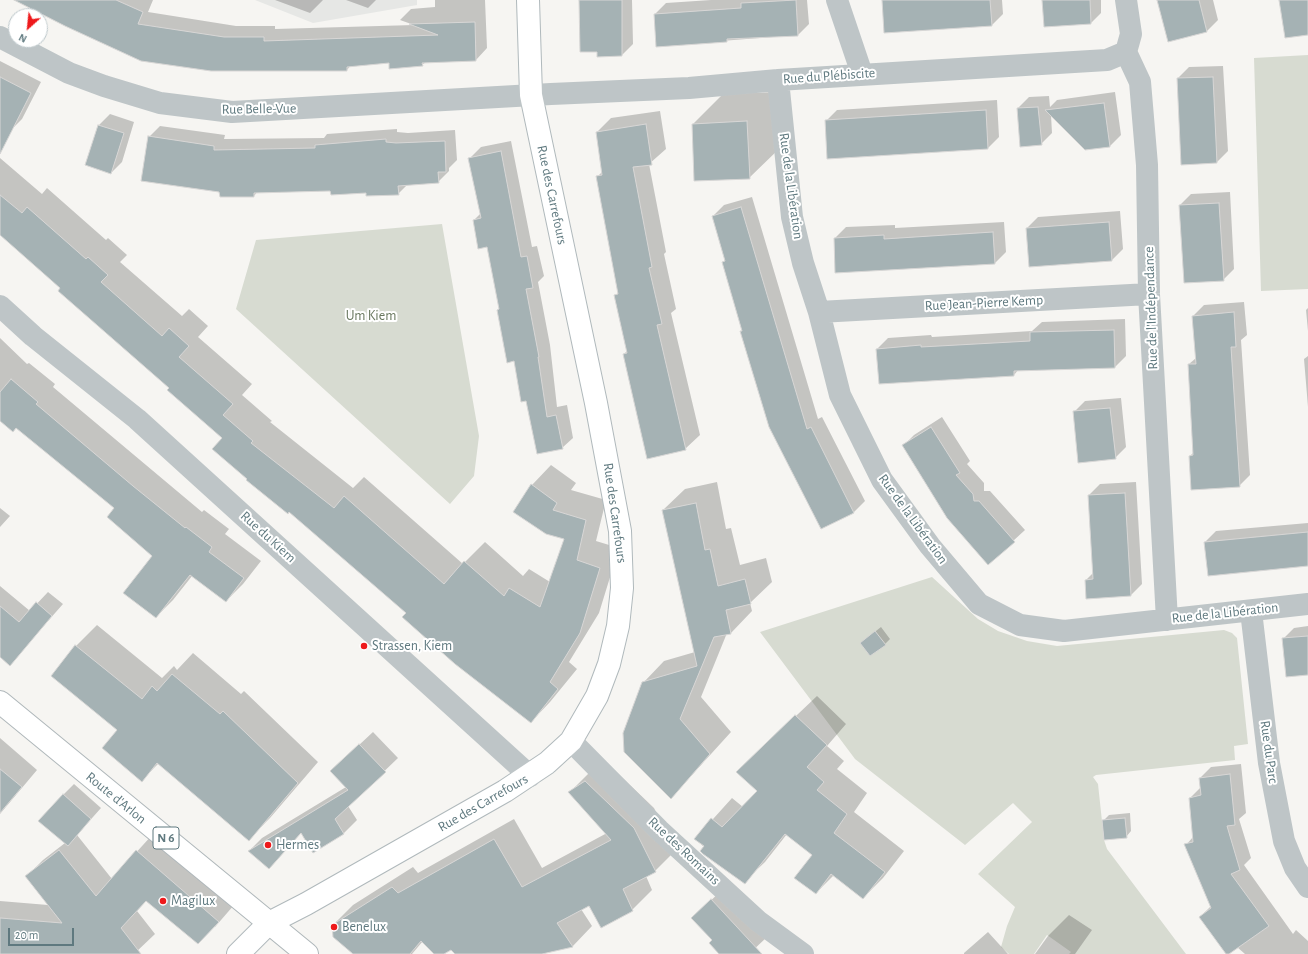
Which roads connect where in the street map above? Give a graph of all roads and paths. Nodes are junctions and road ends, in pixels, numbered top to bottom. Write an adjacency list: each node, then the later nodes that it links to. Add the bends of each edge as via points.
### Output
1 (528, 0): 8 (main road, Rue des Carrefours)
2 (837, 0): 6 (street)
3 (1126, 0): 5 (street, via 1131,34)
4 (0, 37): 8 (street, Rue Belle-Vue, via 69,73 104,86 160,103 232,112)
5 (1126, 52): 6 (street, Rue du Plébiscite, via 1107,60); 9 (street, Rue de l'Indépendance, via 1140,82 1147,165)
6 (862, 74): 7 (street, Rue du Plébiscite)
7 (778, 80): 8 (street, Rue du Plébiscite, via 689,88); 11 (street, Rue de la Libération, via 792,217)
8 (531, 95): 16 (main road, Rue des Carrefours, via 596,403 622,549 620,608 609,664 597,696)
9 (1149, 294): 11 (street, Rue Jean-Pierre Kemp); 14 (street, Rue de l'Indépendance)
10 (0, 306): 17 (street, Rue du Kiem, via 32,336 137,419)
11 (818, 312): 14 (street, Rue de la Libération, via 840,395 882,480 930,546 979,604 1020,625 1064,631)
12 (1308, 604): 13 (street, Rue de la Libération)
13 (1251, 611): 14 (street, Rue de la Libération); 18 (street, Rue du Parc, via 1269,763 1284,841 1295,868)
14 (1167, 620)
15 (0, 702): 19 (main road, Route d'Arlon / N 6)
16 (571, 741): 17 (main road, Rue des Carrefours, via 559,754); 22 (street, Rue des Romains, via 659,830 758,921)
17 (530, 776): 19 (main road, Rue des Carrefours)
18 (1308, 887)
19 (269, 923): 20 (main road, Rue des Carrefours); 21 (main road, Route d'Arlon / N 6)
20 (238, 954)
21 (307, 954)
22 (803, 954)

